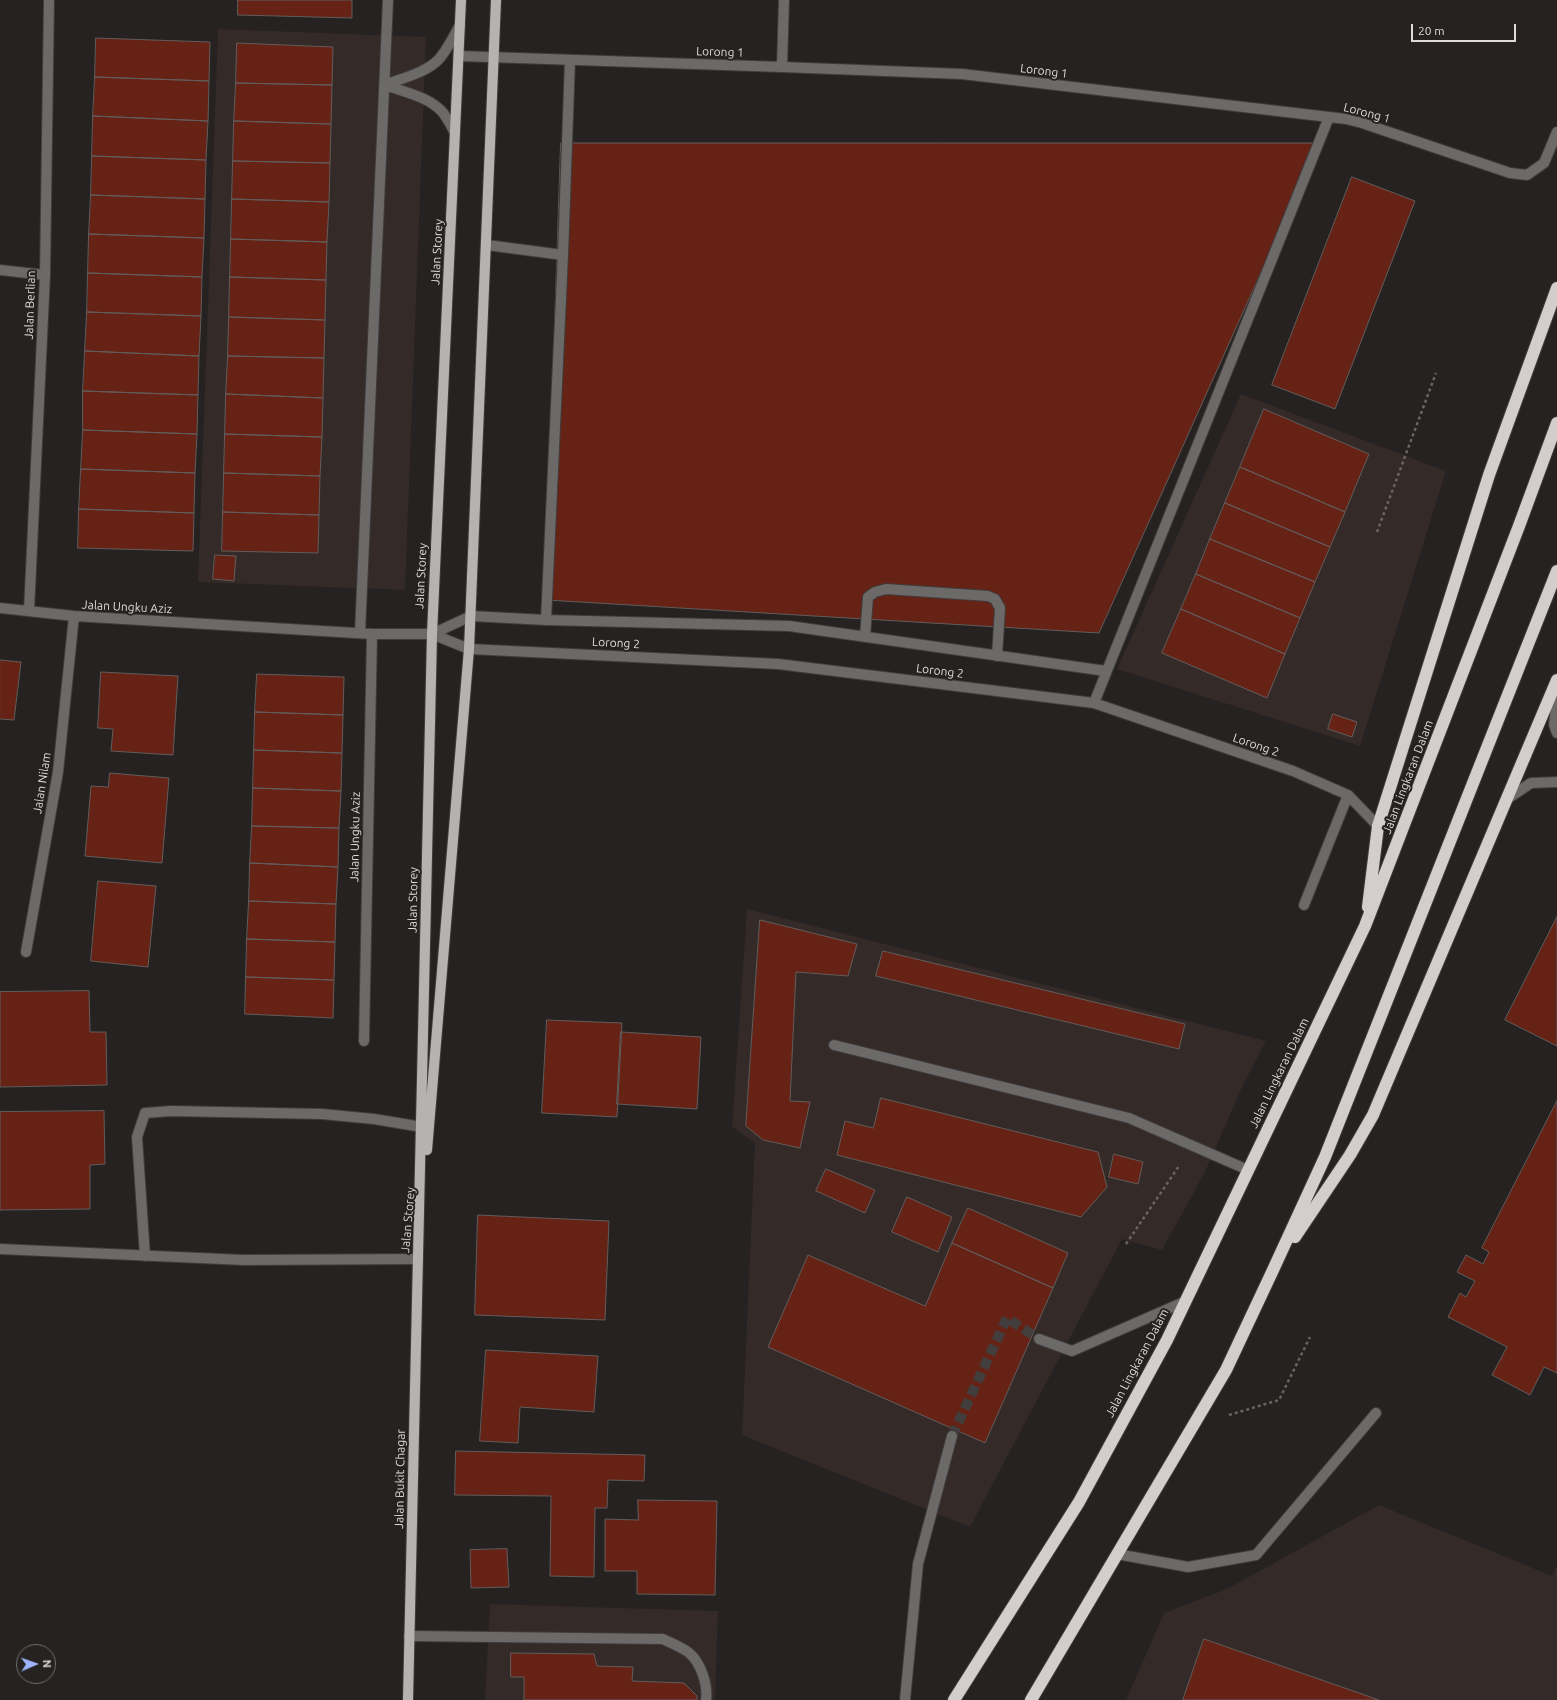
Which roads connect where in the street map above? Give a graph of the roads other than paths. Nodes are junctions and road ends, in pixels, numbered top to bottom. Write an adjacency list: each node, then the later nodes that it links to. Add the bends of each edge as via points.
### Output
1 (49, 0): 18 (street, Jalan Berlian)
2 (388, 0): 11 (street)
3 (462, 0): 6 (main road, Jalan Storey)
4 (496, 0): 8 (main road, Jalan Storey)
5 (784, 0): 10 (street)
6 (460, 24): 7 (main road, Jalan Storey); 11 (street, via 439,59 432,65)
7 (459, 56): 8 (street, Lorong 1); 14 (main road, Jalan Storey)
8 (495, 57): 9 (street, Lorong 1); 15 (main road, Jalan Storey)
9 (570, 60): 10 (street, Lorong 1); 16 (street)
10 (782, 67): 12 (street, Lorong 1, via 962,74)
11 (385, 84): 14 (street, via 434,106 443,113); 27 (street)
12 (1329, 117): 13 (street, Lorong 1, via 1362,123 1510,173 1527,175 1544,163); 33 (street)
13 (1557, 132)
14 (456, 133): 29 (main road, Jalan Storey)
15 (487, 246): 16 (street); 25 (main road, Jalan Storey)
16 (563, 255): 26 (street)
17 (0, 270): 18 (street)
18 (44, 275): 23 (street, Jalan Berlian)
19 (1557, 288): 41 (highway, via 1489,474)
20 (1557, 423): 43 (highway, Jalan Lingkaran Dalam)
21 (1557, 571): 52 (highway, via 1325,1157)
22 (0, 608): 23 (street, Jalan Ungku Aziz)
23 (29, 611): 24 (street, Jalan Ungku Aziz)
24 (74, 616): 27 (street, Jalan Ungku Aziz); 44 (street, Jalan Nilam, via 58,772)
25 (471, 616): 26 (street); 29 (street); 31 (main road, Jalan Storey)
26 (546, 620): 30 (street, via 789,626)
27 (360, 633): 28 (street, Jalan Ungku Aziz)
28 (372, 634): 29 (street, Jalan Ungku Aziz); 45 (street, Jalan Ungku Aziz)
29 (432, 634): 31 (street, Jalan Ungku Aziz); 47 (main road, Jalan Storey)
30 (865, 637): 32 (street); 32 (street, via 868,598 875,592 886,589 988,596 995,600 1000,608)
31 (469, 649): 36 (street, Lorong 2, via 778,664); 51 (main road, Jalan Storey)
32 (997, 656): 33 (street)
33 (1106, 671): 36 (street)
34 (1557, 680): 40 (highway)
35 (1557, 696): 37 (street, via 1554,725)
36 (1094, 703): 39 (street, Lorong 2, via 1293,771)
37 (1557, 733)
38 (1557, 782): 40 (street, via 1531,783)
39 (1348, 795): 41 (street, Lorong 2); 42 (street)
40 (1507, 799): 52 (highway, via 1373,1116)
41 (1378, 826): 43 (highway)
42 (1304, 905)
43 (1365, 926): 48 (highway, Jalan Lingkaran Dalam)
44 (26, 952)
45 (364, 1041)
46 (834, 1045): 48 (street, via 1129,1118)
47 (422, 1127): 50 (street, via 322,1114 171,1111 145,1113 137,1137); 51 (main road, Jalan Storey)
48 (1248, 1170): 53 (highway, Jalan Lingkaran Dalam)
49 (0, 1249): 50 (street)
50 (144, 1256): 51 (street, via 244,1260)
51 (418, 1260): 58 (main road, Jalan Bukit Chagar)
52 (1273, 1270): 57 (highway, via 1226,1370)
53 (1186, 1301): 54 (street, via 1072,1351); 62 (highway, Jalan Lingkaran Dalam, via 1079,1502)
54 (1039, 1339)
55 (1376, 1413): 57 (street, via 1256,1555 1188,1567)
56 (952, 1436): 61 (street, via 918,1564)
57 (1117, 1554): 63 (highway)
58 (409, 1636): 59 (main road, Jalan Bukit Chagar); 60 (street, via 663,1639 688,1652 697,1661 704,1680)
59 (408, 1700)
60 (706, 1700)
61 (905, 1700)
62 (954, 1700)
63 (1031, 1700)

